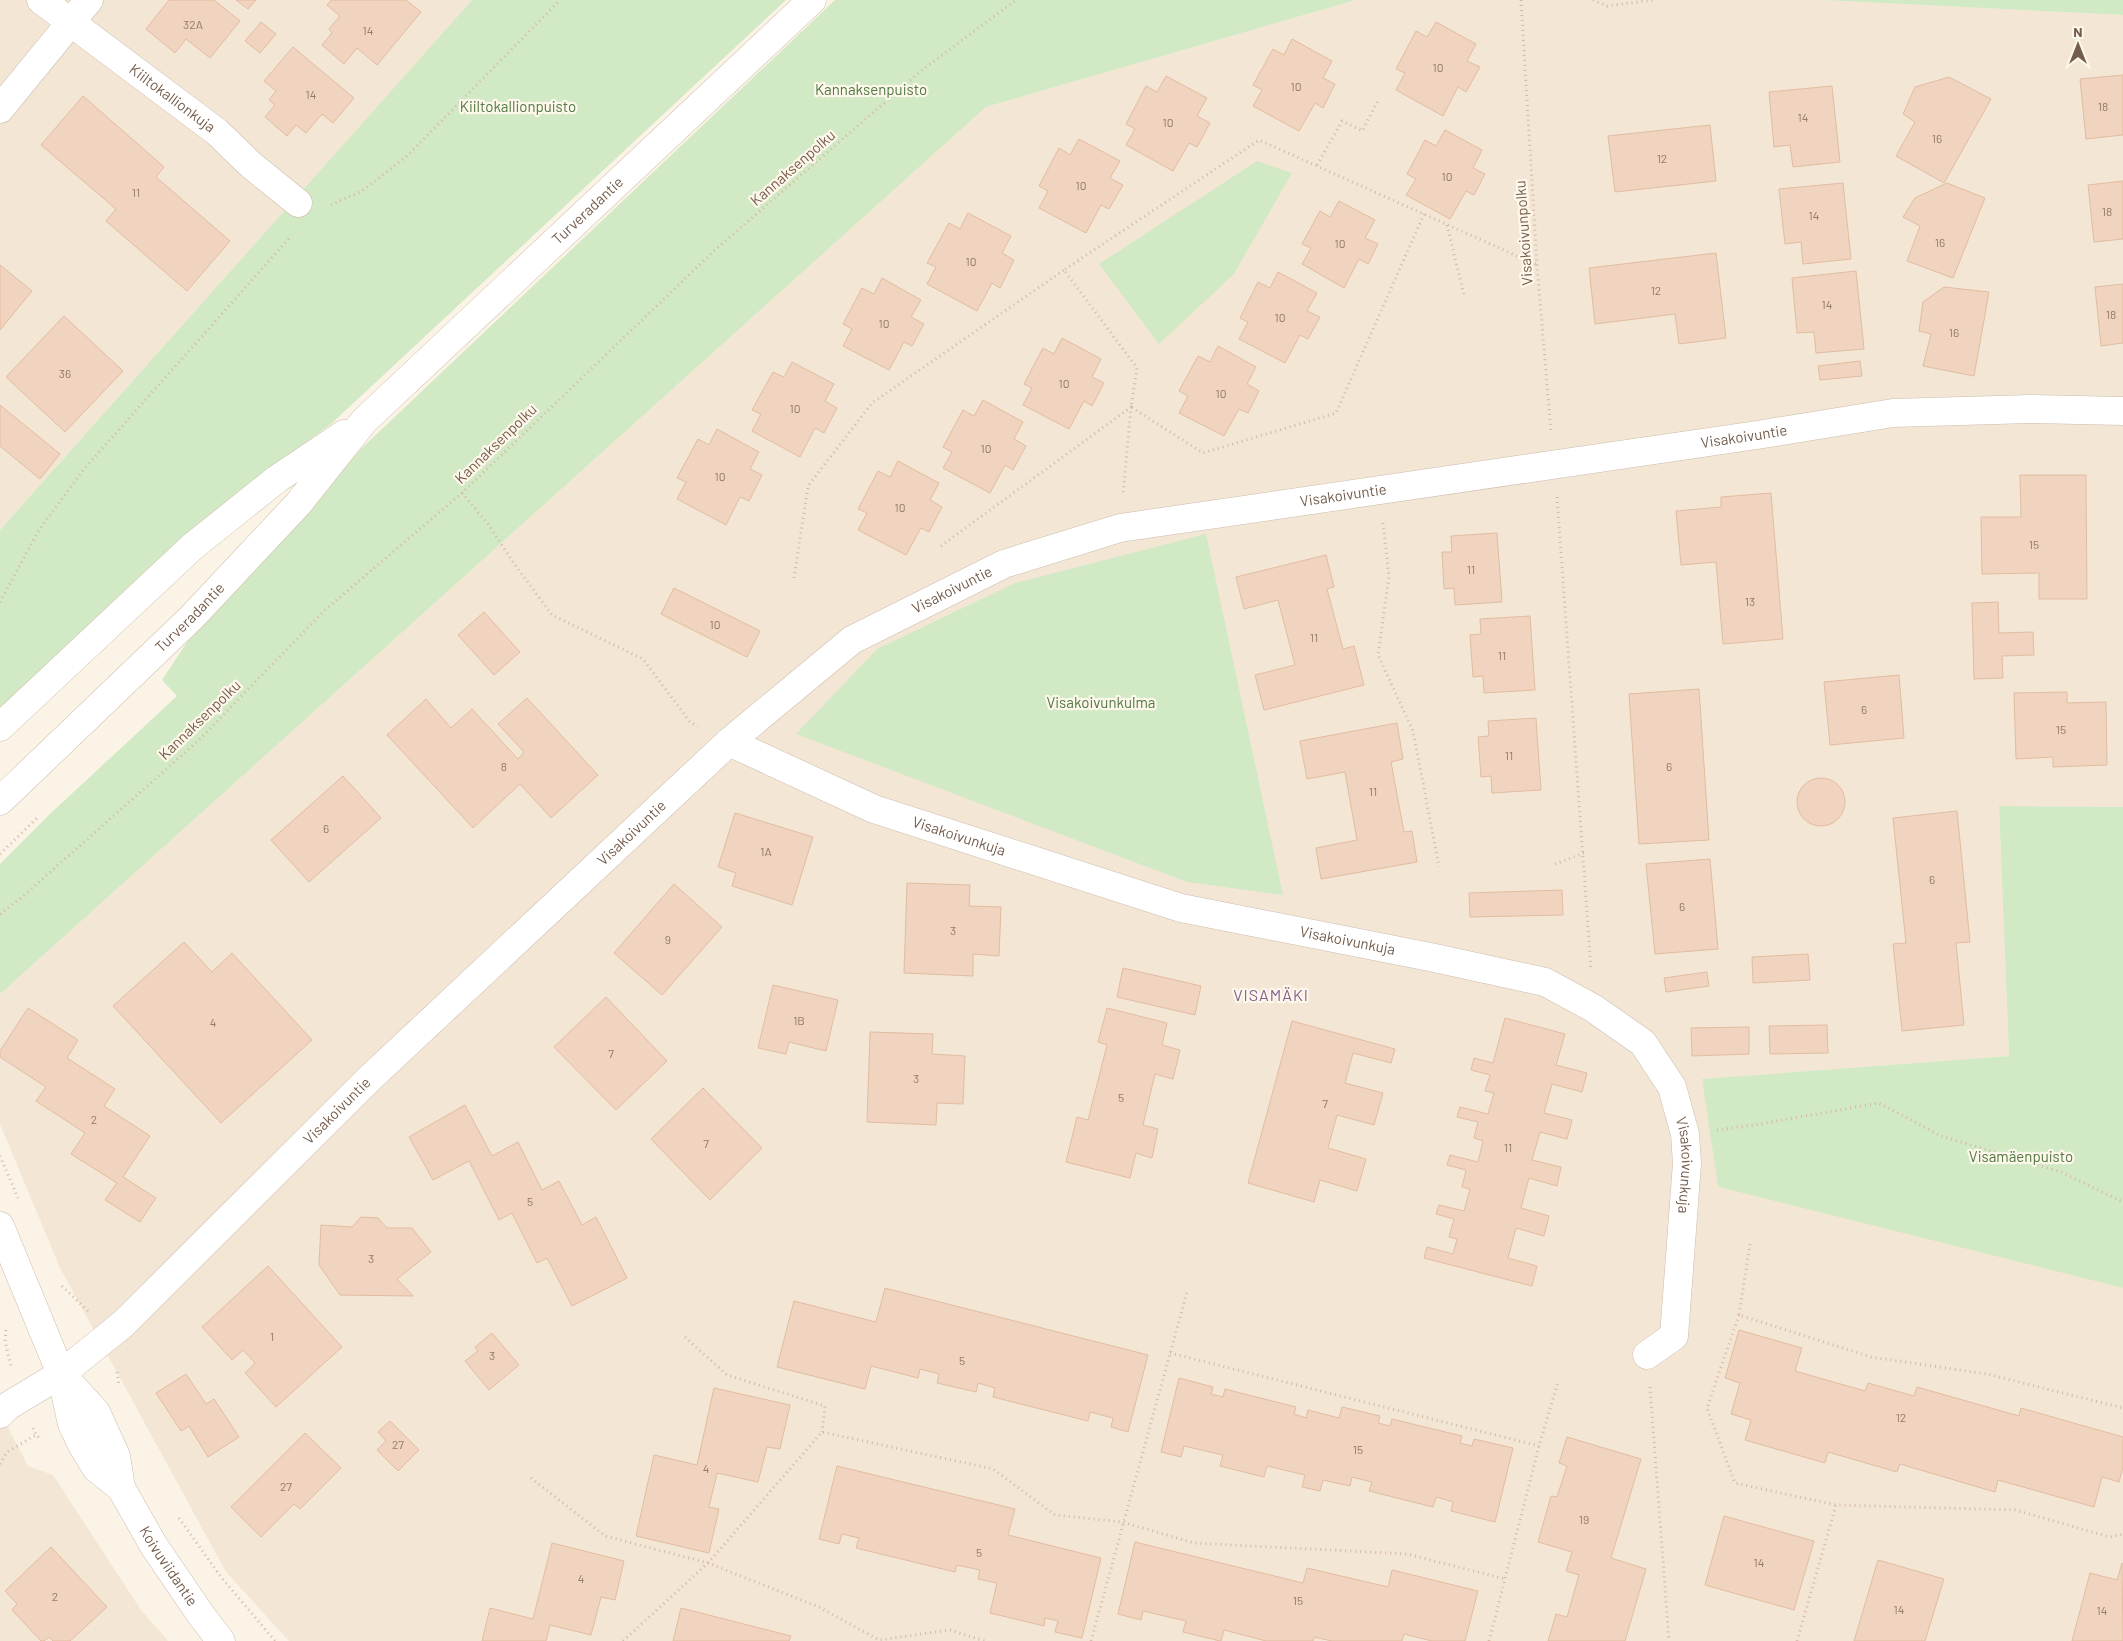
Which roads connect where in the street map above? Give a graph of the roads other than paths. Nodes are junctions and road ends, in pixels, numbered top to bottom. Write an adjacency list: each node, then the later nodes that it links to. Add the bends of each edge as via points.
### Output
1 (41, 0): 4 (street, Kiiltokallionkuja)
2 (89, 0): 4 (street)
3 (812, 0): 8 (street, Turveradantie)
4 (72, 22): 5 (street); 6 (street, Kiiltokallionkuja, via 217,132)
5 (0, 109)
6 (298, 203)
7 (2123, 410): 10 (street, Visakoivuntie, via 1892,413 1120,528 1004,564 852,640)
8 (364, 421): 9 (street, Turveradantie, via 277,478 192,548); 11 (street, Turveradantie, via 298,504 192,617)
9 (0, 727)
10 (729, 742): 13 (street, Visakoivunkuja, via 874,809 1181,908 1545,982 1593,1008 1643,1043 1672,1087 1685,1134 1687,1163 1674,1336); 14 (street, Visakoivuntie, via 368,1079 123,1324)
11 (0, 801)
12 (0, 1226): 14 (street, Koivuviidantie)
13 (1647, 1355)
14 (61, 1374): 15 (street, Visakoivuntie); 16 (street, Koivuviidantie, via 96,1412 116,1456 121,1488 154,1546)
15 (0, 1414)
16 (221, 1641)

